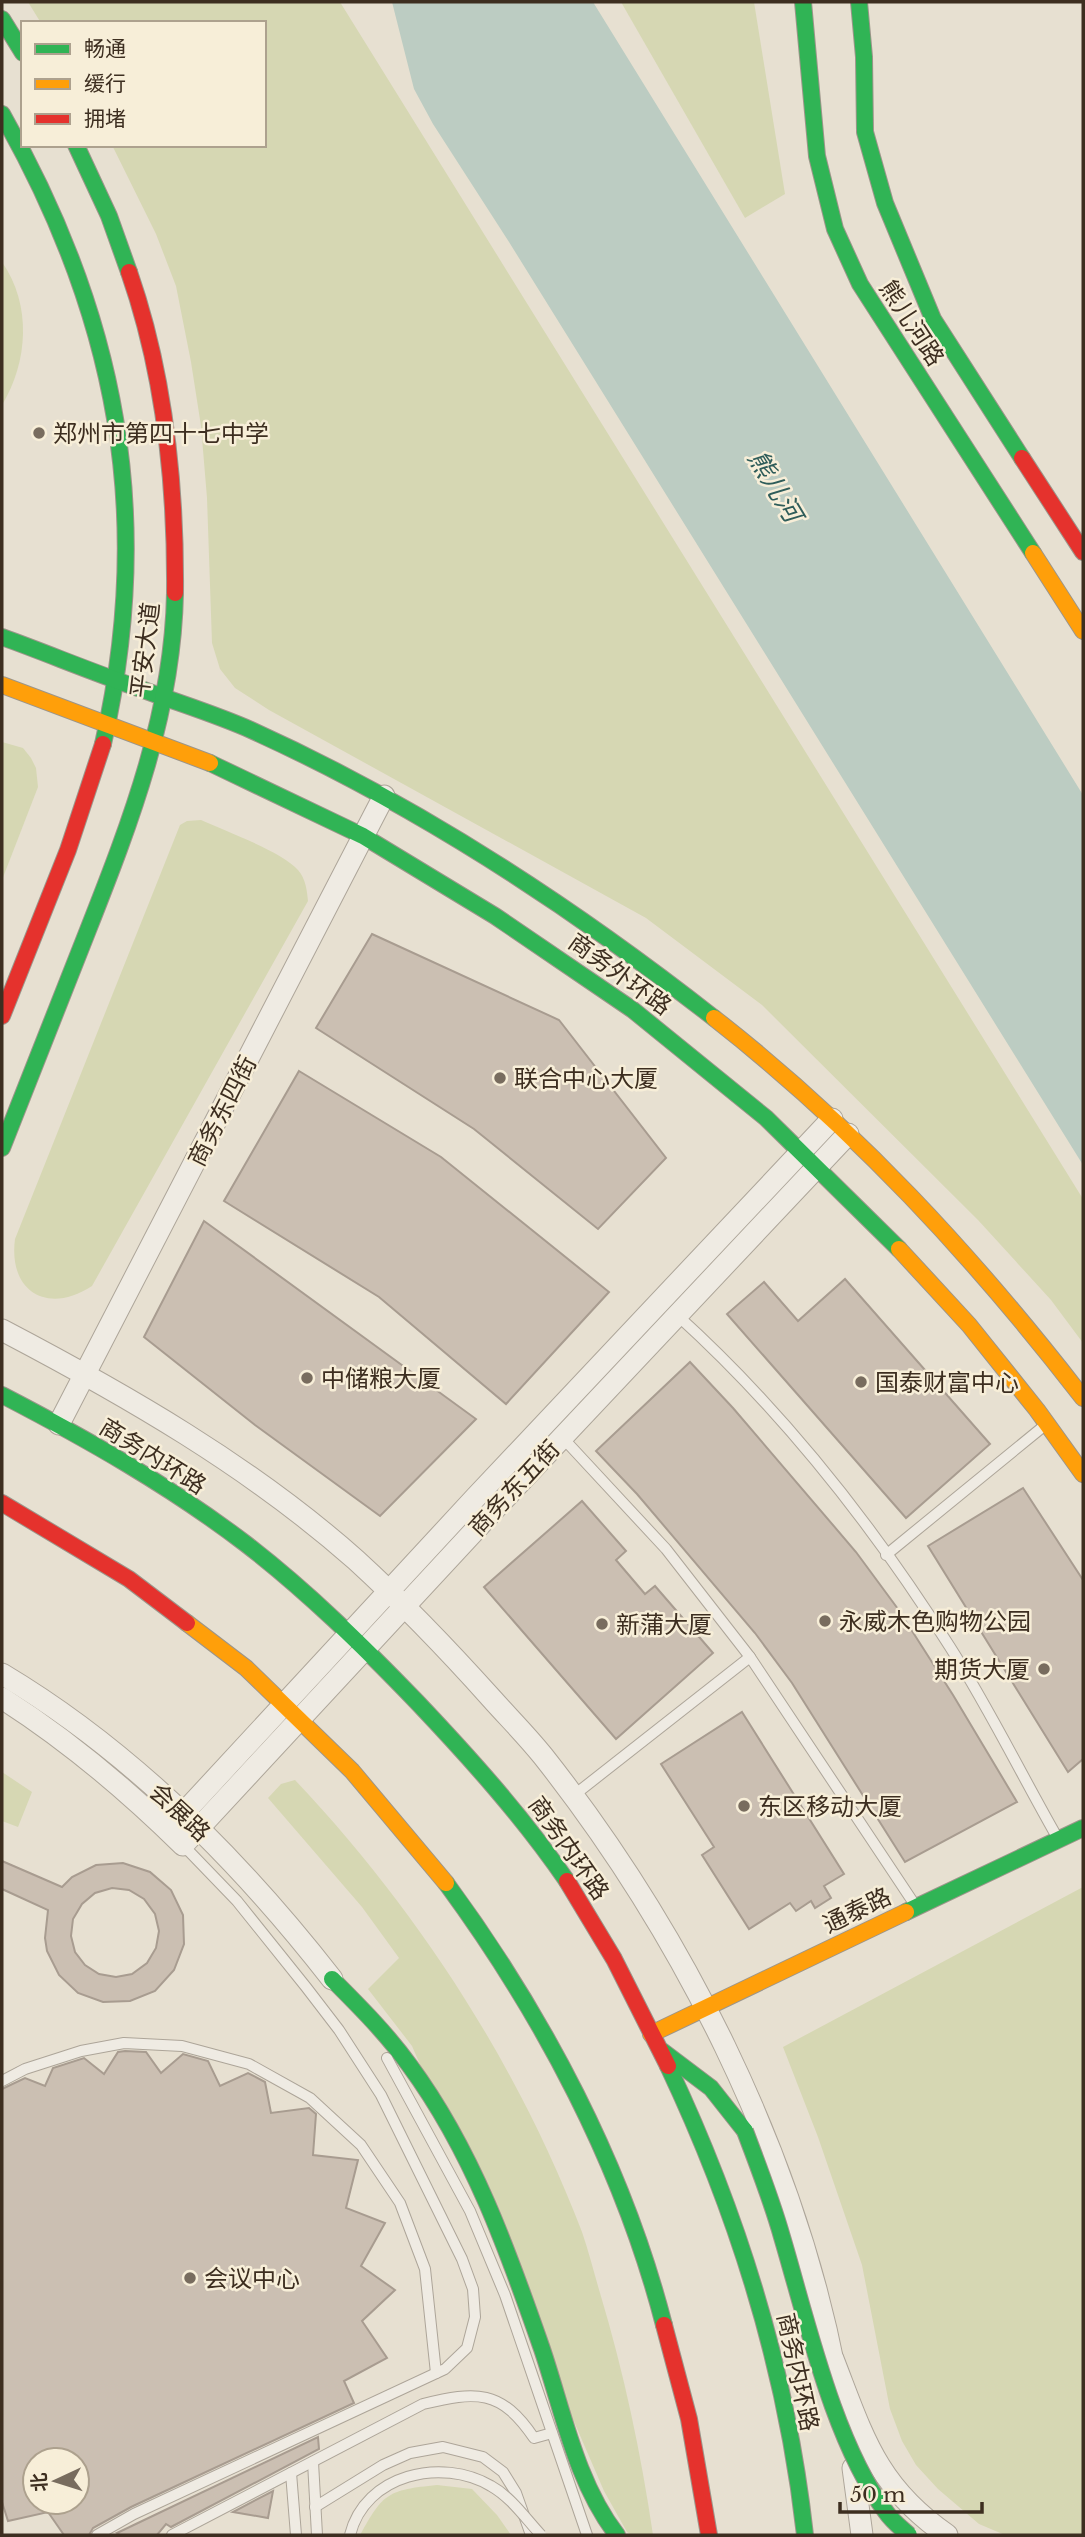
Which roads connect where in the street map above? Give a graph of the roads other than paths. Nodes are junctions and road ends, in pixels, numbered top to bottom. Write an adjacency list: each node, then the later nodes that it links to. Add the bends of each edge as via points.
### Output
1 (803, 2): 8 (street, 熊儿河路, via 817,156 840,240 860,284)
2 (859, 2): 7 (street, 熊儿河路, via 865,132 885,203 933,319)
3 (2, 19): 4 (street)
4 (21, 50)
5 (2, 114): 10 (street, 平安大道, via 61,229 106,367 124,502 126,577)
6 (77, 147): 12 (street, 平安大道, via 107,210 134,286 154,355 167,426 176,579)
7 (1083, 552)
8 (1083, 631)
9 (2, 637): 10 (street, 商务外环路)
10 (116, 679): 12 (street, 商务外环路); 13 (street, 平安大道)
11 (2, 685): 13 (street, 商务外环路)
12 (163, 697): 14 (street, 平安大道); 15 (street, 商务外环路, via 222,718)
13 (107, 724): 14 (street, 商务外环路); 17 (street, 平安大道, via 77,824)
14 (154, 741): 16 (street, 商务外环路, via 216,765); 20 (street, 平安大道, via 123,841)
15 (384, 796): 16 (street, 商务东四街); 18 (street, 商务外环路, via 519,878 659,974)
16 (363, 836): 21 (street, 商务外环路, via 506,923 633,1010); 25 (street, 商务东四街)
17 (2, 1016)
18 (832, 1119): 19 (street, 商务外环路); 21 (street, 商务东五街)
19 (848, 1134): 22 (street, 商务东五街); 27 (street, 商务外环路, via 1003,1296)
20 (2, 1149)
21 (801, 1151): 22 (street, 商务外环路); 34 (street, 商务东五街)
22 (817, 1166): 23 (street, 商务东五街); 29 (street, 商务外环路, via 969,1325)
23 (677, 1315): 30 (street, 商务东五街); 33 (lane, via 757,1394)
24 (2, 1330): 25 (street)
25 (87, 1374): 28 (street, 商务东四街); 34 (street, via 248,1476)
26 (2, 1395): 28 (street, 商务内环路)
27 (1083, 1398)
28 (59, 1424): 36 (street, 商务内环路, via 215,1522)
29 (1047, 1424): 31 (street, 商务外环路); 33 (lane)
30 (562, 1437): 35 (street, 商务东五街); 38 (lane, via 666,1549)
31 (1083, 1474)
32 (2, 1503): 41 (street, via 159,1601)
33 (886, 1555): 48 (lane, via 950,1648)
34 (388, 1591): 35 (street); 36 (street, 商务东五街)
35 (404, 1606): 37 (street, 商务东五街); 43 (street, via 541,1753)
36 (349, 1634): 37 (street, 商务内环路); 41 (street, 商务东五街)
37 (365, 1648): 42 (street, 商务东五街); 53 (street, 商务内环路, via 457,1742 534,1834 595,1925)
38 (750, 1657): 43 (lane); 50 (lane)
39 (2, 1674): 44 (street, 会展路, via 56,1708)
40 (2, 1698): 47 (street, 会展路, via 97,1765)
41 (284, 1704): 42 (street); 44 (street, 商务东五街)
42 (300, 1719): 46 (street, 商务东五街); 65 (street, via 414,1841 469,1914 562,2067 607,2161 650,2272 683,2392)
43 (573, 1796): 52 (street, via 640,1894)
44 (183, 1814): 46 (street, 会展路); 47 (street, 商务东五街)
45 (1083, 1828): 48 (street, 通泰路)
46 (198, 1829): 49 (street, 商务东五街); 51 (street, 会展路)
47 (168, 1830): 49 (street, 会展路)
48 (1058, 1839): 50 (street, 通泰路)
49 (183, 1845): 60 (lane, via 237,1900 339,2030 381,2095 462,2259 472,2289 474,2317 467,2348)
50 (916, 1907): 52 (street, 通泰路)
51 (332, 1979): 55 (lane); 74 (street, via 401,2050 463,2150 519,2281 595,2501)
52 (712, 2019): 53 (street, 通泰路); 59 (street, via 786,2198)
53 (651, 2034): 56 (street, 商务内环路)
54 (680, 2039): 56 (street)
55 (376, 2042)
56 (659, 2049): 75 (street, 商务内环路, via 719,2180 761,2308); 77 (street, bridge, via 711,2088 745,2131 838,2417 866,2482 885,2512)
57 (383, 2053): 61 (lane, via 470,2211 505,2295)
58 (2, 2081): 60 (lane, via 80,2051 124,2043 182,2046 249,2064 310,2098 362,2145 400,2203 425,2269)
59 (833, 2359): 76 (street); 78 (street, via 870,2453 910,2507)
60 (436, 2373): 66 (lane)
61 (552, 2432): 62 (lane, via 534,2438 505,2405 480,2395 456,2396 423,2404); 73 (lane)
62 (313, 2462): 63 (lane); 64 (lane)
63 (291, 2473): 67 (lane); 68 (lane)
64 (315, 2507): 69 (lane); 71 (lane, via 383,2465 410,2453 443,2447 483,2457 503,2472)
65 (705, 2531)
66 (97, 2535)
67 (172, 2535)
68 (296, 2535)
69 (317, 2535)
70 (350, 2535): 72 (lane, bridge, via 366,2504 383,2489 402,2478 445,2471 495,2487)
71 (531, 2535)
72 (541, 2535)
73 (587, 2535)
74 (617, 2535)
75 (805, 2535)
76 (862, 2535)
77 (909, 2535)
78 (947, 2535)

